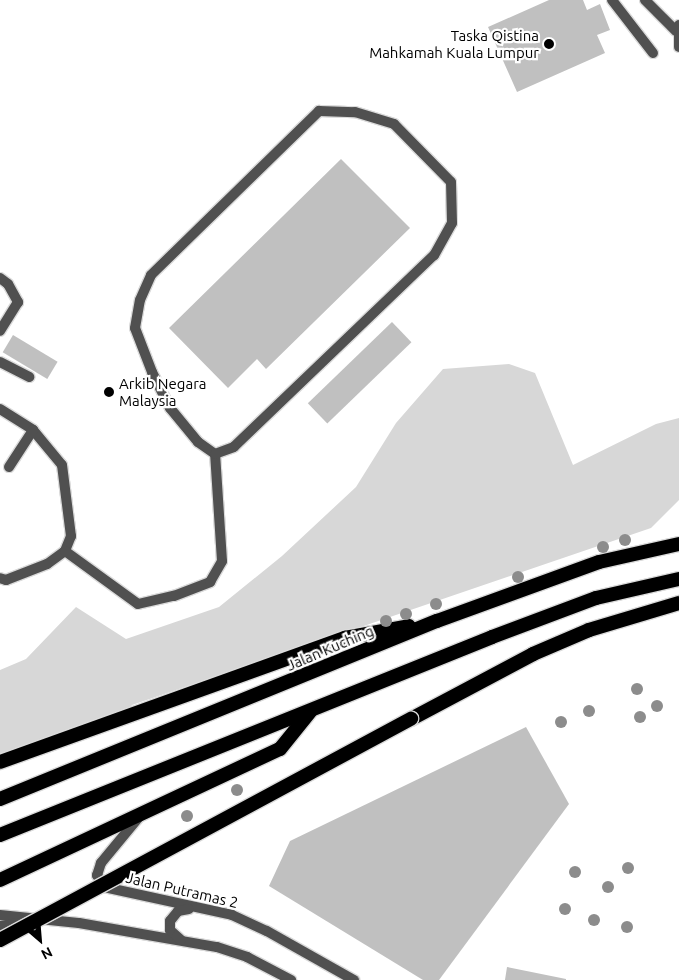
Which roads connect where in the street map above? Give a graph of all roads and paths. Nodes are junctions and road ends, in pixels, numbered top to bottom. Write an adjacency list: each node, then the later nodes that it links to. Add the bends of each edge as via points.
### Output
1 (612, 0): 5 (street)
2 (645, 0): 3 (street)
3 (678, 27): 4 (street)
4 (679, 46)
5 (653, 53)
6 (0, 278): 7 (street, via 8,284 18,302)
7 (0, 331)
8 (0, 362): 9 (street)
9 (29, 377)
10 (0, 409): 11 (street)
11 (33, 430): 13 (street); 15 (street, via 62,465 71,536)
12 (215, 454): 12 (street, via 198,442 170,408 135,328 140,300 151,275 319,111 355,112 394,124 451,182 452,223 434,255 234,447); 15 (street, via 222,561 210,582 174,596 138,604)
13 (9, 467)
14 (679, 544): 19 (highway, Jalan Kuching, via 600,562)
15 (66, 551): 16 (street, via 47,564 6,580)
16 (0, 578)
17 (679, 579): 20 (highway, via 596,598)
18 (679, 603): 30 (highway, bridge, via 589,630 533,654)
19 (437, 621): 21 (highway, via 345,638); 22 (highway, Jalan Kuching)
20 (312, 710): 23 (highway, via 280,748); 24 (highway)
21 (0, 762)
22 (0, 799)
23 (139, 817): 25 (highway); 26 (street, Jalan Putramas 2, via 101,862 99,882 104,887)
24 (0, 834)
25 (0, 880)
26 (193, 908): 31 (street, via 178,911 170,922 173,934); 33 (street, Jalan Putramas 2, via 232,916 267,931)
27 (0, 915): 28 (street)
28 (44, 920): 29 (street); 31 (street)
29 (0, 926)
30 (0, 940)
31 (186, 942): 32 (street, via 217,947 247,957)
32 (291, 980)
33 (354, 980)

